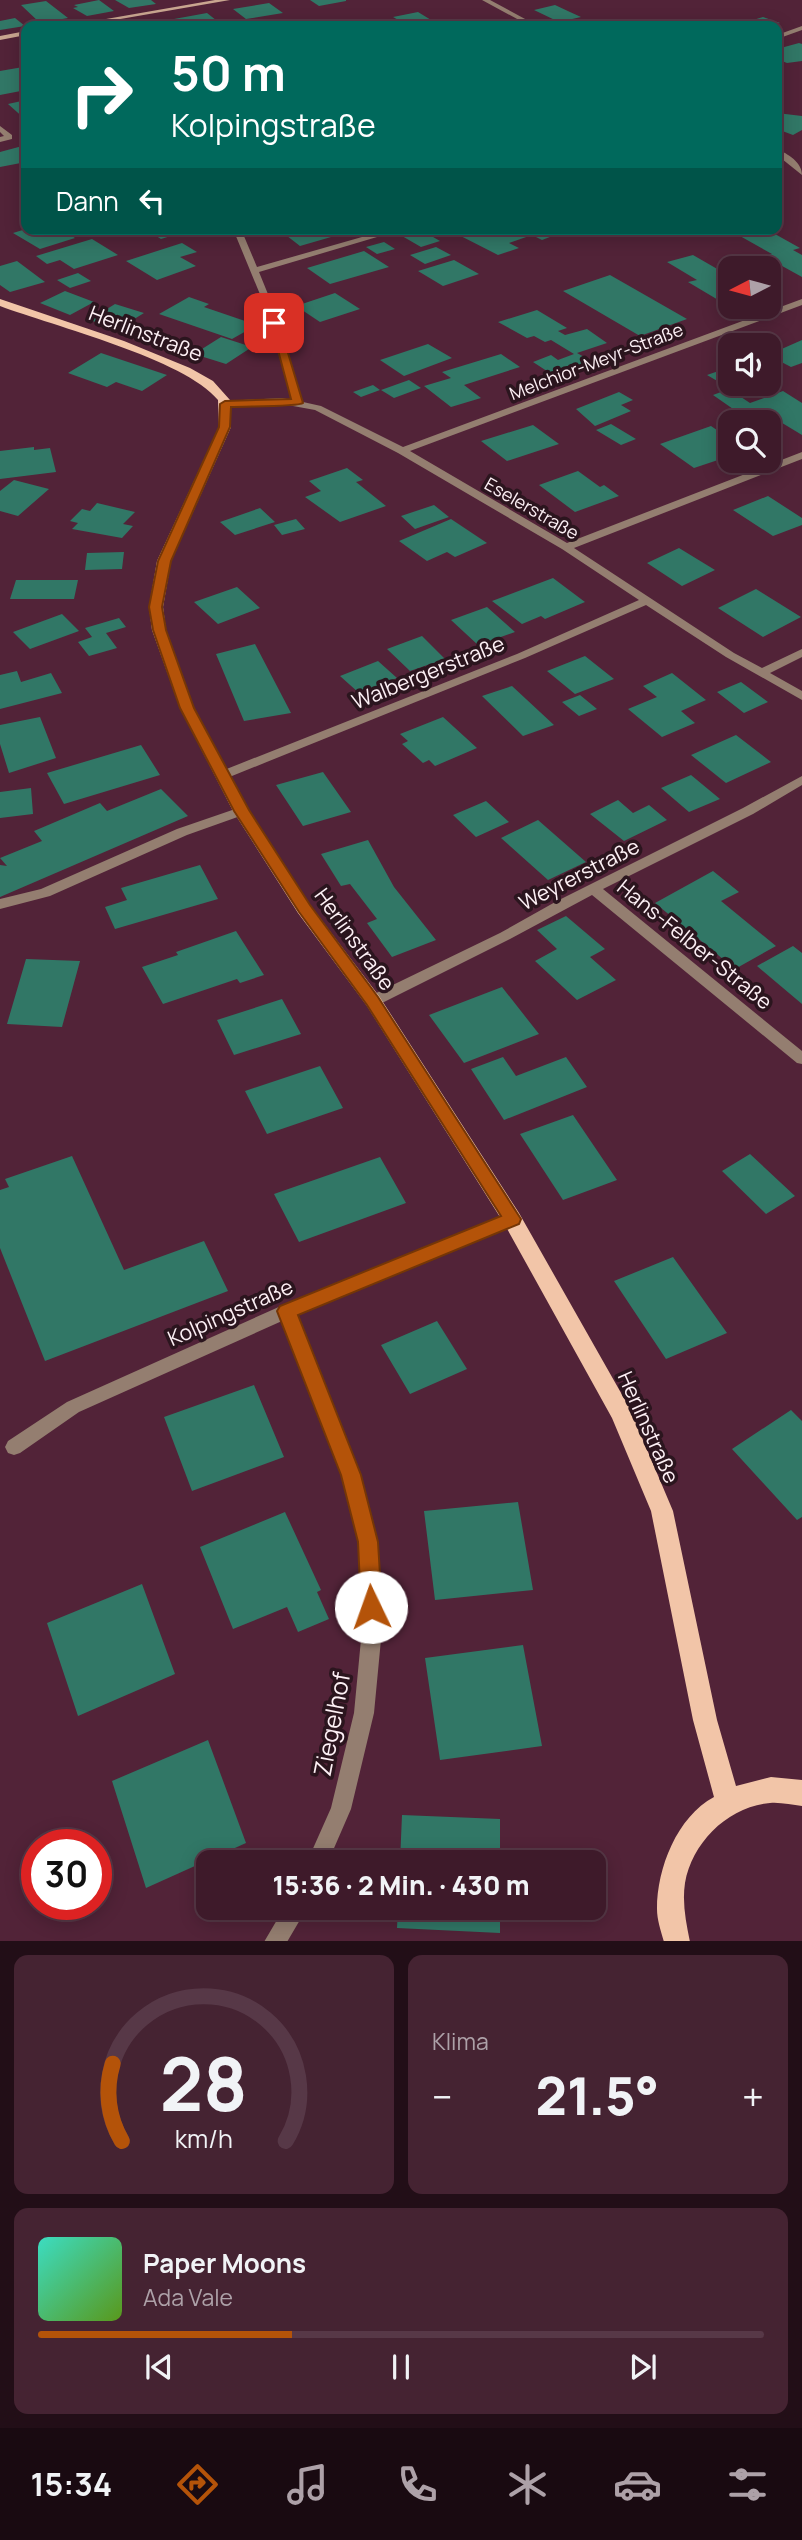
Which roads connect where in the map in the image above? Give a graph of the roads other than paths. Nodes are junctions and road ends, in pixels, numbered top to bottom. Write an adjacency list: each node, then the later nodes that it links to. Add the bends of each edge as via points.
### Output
1 (227, 0): 3 (main road)
2 (485, 0): 4 (street)
3 (99, 21)
4 (525, 21)
5 (802, 28): 7 (street)
6 (21, 34): 8 (main road)
7 (782, 35)
8 (0, 38)
9 (0, 128): 10 (street, via 9,137)
10 (0, 139)
11 (782, 154): 12 (street)
12 (798, 164): 13 (street)
13 (802, 173)
14 (240, 235): 16 (street)
15 (380, 235): 16 (street)
16 (255, 270): 19 (street)
17 (0, 302): 20 (main road, Herlinstraße, via 192,372 216,388)
18 (802, 302): 21 (street, Melchior-Meyr-Straße)
19 (298, 403): 20 (street, Eselerstraße); 21 (street, Eselerstraße, via 318,408)
20 (225, 404): 28 (main road, Herlinstraße, via 225,427 164,561 156,607 159,630 187,708)
21 (401, 451): 23 (street, Eselerstraße)
22 (802, 455): 23 (street)
23 (566, 547): 24 (street, Eselerstraße)
24 (645, 601): 26 (street, Eselerstraße); 28 (street, Walbergerstraße, via 522,656)
25 (802, 652): 26 (street)
26 (762, 673): 27 (street, Eselerstraße)
27 (802, 695)
28 (223, 775): 30 (main road, Herlinstraße)
29 (802, 780): 31 (street, Weyrerstraße)
30 (241, 811): 32 (street, via 45,893); 33 (main road, Herlinstraße, via 304,909)
31 (594, 890): 33 (street, Weyrerstraße); 34 (street, Hans-Felber-Straße)
32 (0, 904)
33 (373, 1001): 35 (main road, Herlinstraße)
34 (802, 1059)
35 (512, 1219): 36 (street, Kolpingstraße); 39 (main road, Herlinstraße, via 621,1414 662,1511 705,1720)
36 (287, 1311): 37 (street, Kolpingstraße, via 74,1406); 40 (street, Ziegelhof, via 351,1475 368,1542 372,1629 364,1713 341,1809)
37 (14, 1447)
38 (802, 1793): 39 (main road, via 758,1791)
39 (728, 1801): 43 (main road, via 699,1822 680,1854 670,1894)
40 (322, 1850)
41 (288, 1920): 42 (street)
42 (274, 1941)
43 (677, 1941)

